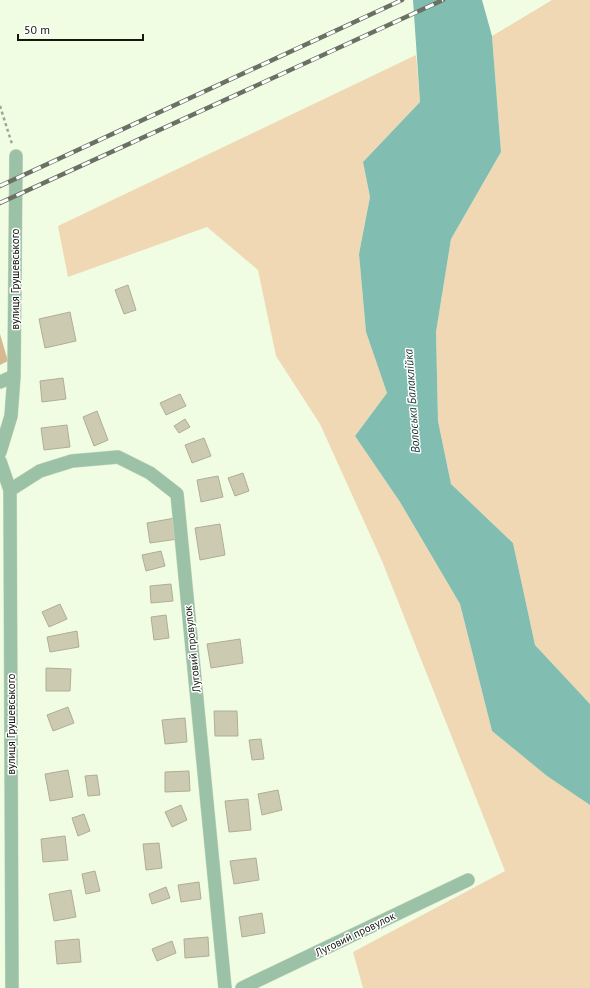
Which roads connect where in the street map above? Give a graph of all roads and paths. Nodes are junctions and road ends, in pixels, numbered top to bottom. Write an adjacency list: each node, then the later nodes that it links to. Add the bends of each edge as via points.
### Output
1 (0, 106): 2 (path)
2 (16, 156): 3 (street, вулиця Грушевського)
3 (14, 376): 4 (street); 5 (street, вулиця Грушевського, via 11,416)
4 (0, 382)
5 (0, 452)
6 (0, 461): 7 (street, вулиця Грушевського)
7 (10, 490): 8 (street, вулиця Грушевського); 11 (street, Луговий провулок, via 40,471 72,461 118,457 150,473 177,494)
8 (5, 595): 10 (street, вулиця Грушевського)
9 (468, 880): 12 (street, Луговий провулок)
10 (12, 988)
11 (225, 988)
12 (242, 988)

